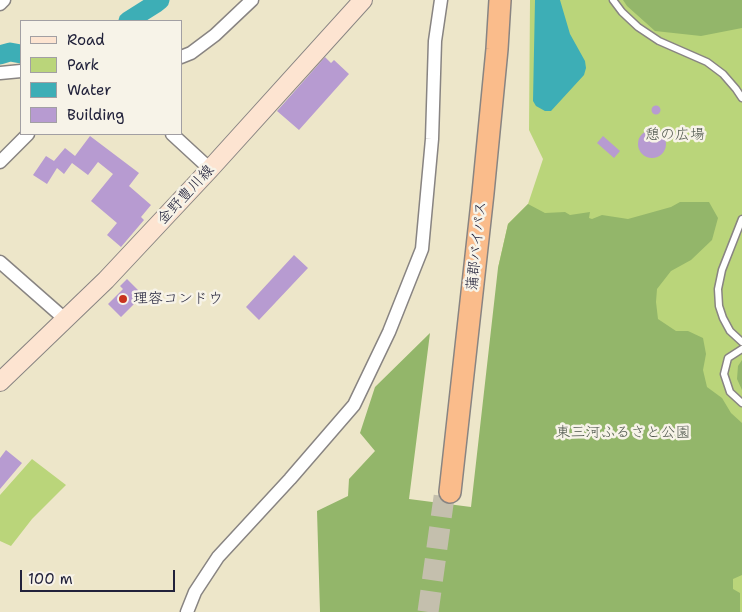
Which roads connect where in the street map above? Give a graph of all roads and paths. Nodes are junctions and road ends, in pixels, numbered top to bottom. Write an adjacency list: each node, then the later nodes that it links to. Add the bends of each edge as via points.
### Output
1 (4, 0): 8 (street)
2 (252, 0): 9 (street, via 215,35)
3 (364, 0): 16 (main road, 金野豊川線)
4 (441, 0): 24 (street, via 422,249 389,332 354,405 218,557 195,592)
5 (494, 0): 6 (highway, 蒲郡バイパス, via 448,491 485,174)
6 (500, 0)
7 (613, 0): 12 (lane, via 638,27 658,41 707,62 723,74)
8 (0, 4)
9 (182, 57)
10 (20, 71): 11 (street)
11 (0, 73)
12 (742, 98)
13 (27, 135): 15 (street)
14 (173, 135): 16 (street)
15 (0, 162)
16 (210, 169): 19 (main road, 金野豊川線)
17 (742, 219): 20 (lane, via 722,270 718,290 723,318 730,331)
18 (0, 262): 19 (street)
19 (66, 320): 22 (main road, 金野豊川線)
20 (742, 342)
21 (742, 349): 23 (lane, via 728,358 724,374 730,392)
22 (0, 382)
23 (742, 403)
24 (187, 612)

